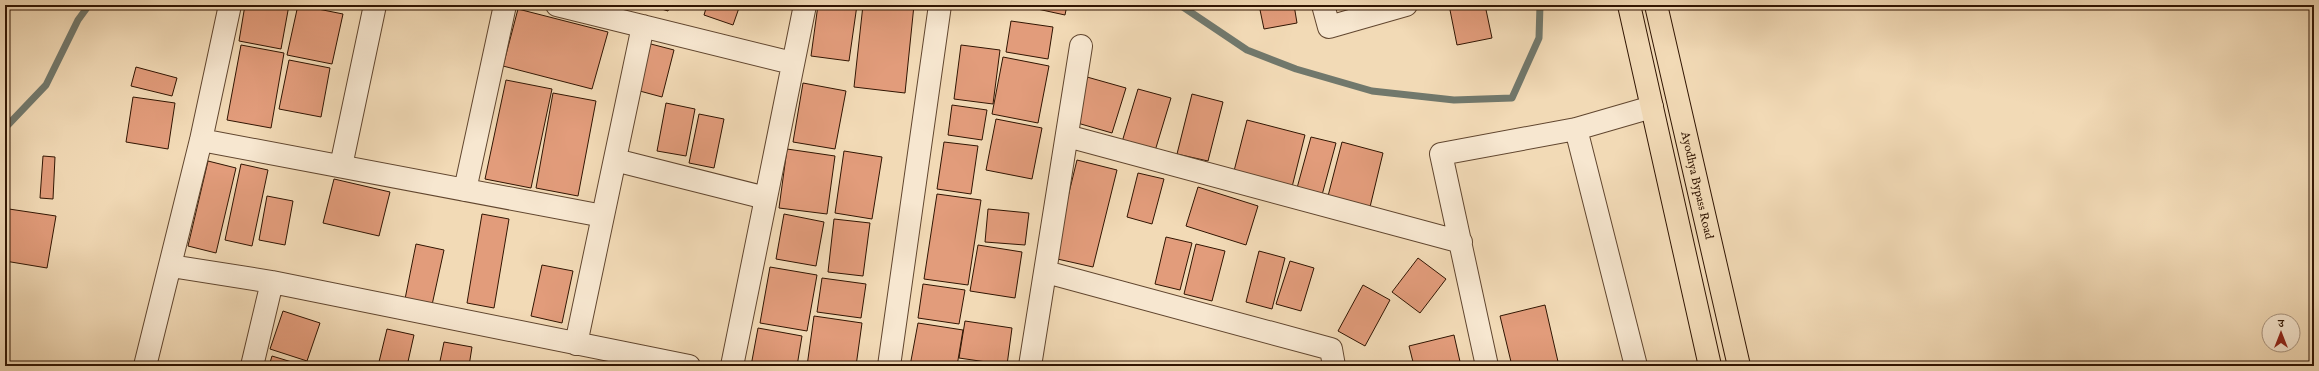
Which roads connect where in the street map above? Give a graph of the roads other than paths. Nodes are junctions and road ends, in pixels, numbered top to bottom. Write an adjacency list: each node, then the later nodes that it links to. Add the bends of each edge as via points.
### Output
1 (230, 5): 17 (street)
2 (375, 5): 19 (street)
3 (505, 5): 20 (street)
4 (557, 5): 11 (street)
5 (805, 5): 13 (street)
6 (940, 5): 32 (street)
7 (1323, 5): 8 (street, via 1329,27)
8 (1406, 5)
9 (1630, 5): 14 (main road)
10 (1656, 5): 38 (main road, Ayodhya Bypass Road)
11 (643, 26): 13 (street); 18 (street)
12 (1081, 46): 16 (street)
13 (792, 63): 21 (street)
14 (1652, 107): 15 (street); 37 (main road)
15 (1576, 129): 23 (street, via 1441,154); 36 (street)
16 (1067, 136): 23 (street); 25 (street)
17 (201, 140): 19 (street); 24 (street)
18 (615, 160): 21 (street); 22 (street)
19 (341, 166): 20 (street)
20 (465, 190): 22 (street)
21 (766, 198): 31 (street)
22 (603, 216): 27 (street)
23 (1461, 242): 35 (street)
24 (171, 266): 26 (street); 28 (street)
25 (1046, 272): 33 (street); 34 (street, via 1331,349)
26 (272, 282): 27 (street); 29 (street)
27 (576, 344): 30 (street)
28 (145, 366)
29 (252, 366)
30 (689, 366)
31 (732, 366)
32 (889, 366)
33 (1030, 366)
34 (1334, 366)
35 (1487, 366)
36 (1636, 366)
37 (1710, 366)
38 (1739, 366)

